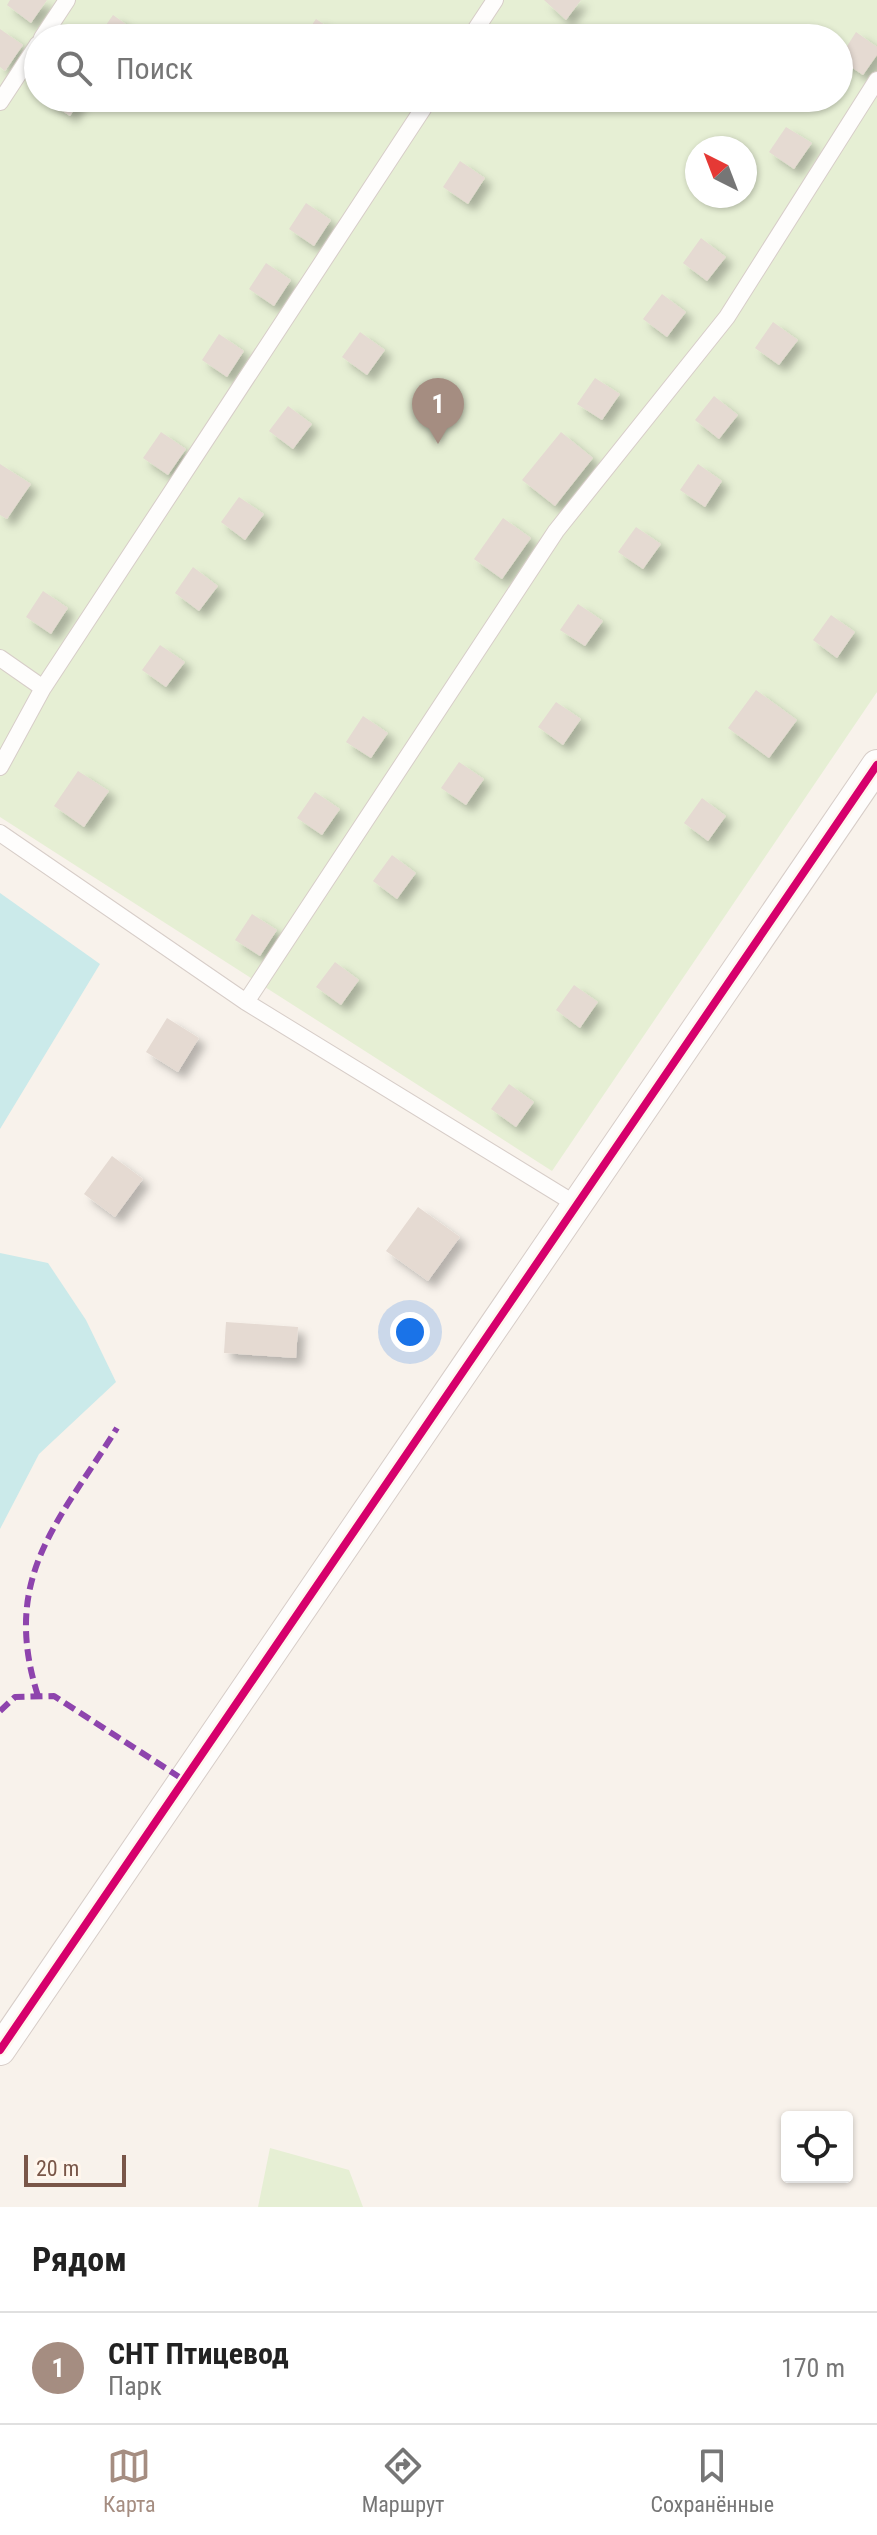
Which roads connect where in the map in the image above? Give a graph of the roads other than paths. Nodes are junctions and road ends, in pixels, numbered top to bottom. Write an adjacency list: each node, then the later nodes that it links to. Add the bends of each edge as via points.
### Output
1 (67, 0): 3 (lane)
2 (495, 0): 4 (lane)
3 (51, 24)
4 (479, 24)
5 (24, 65): 7 (lane)
6 (877, 80): 14 (lane, via 727,317 556,531)
7 (0, 102)
8 (421, 112): 10 (lane)
9 (0, 658): 10 (lane)
10 (43, 688): 12 (lane)
11 (877, 765): 15 (street)
12 (0, 767)
13 (0, 833): 14 (lane)
14 (246, 1002): 15 (lane)
15 (577, 1205): 16 (street)
16 (0, 2050)

